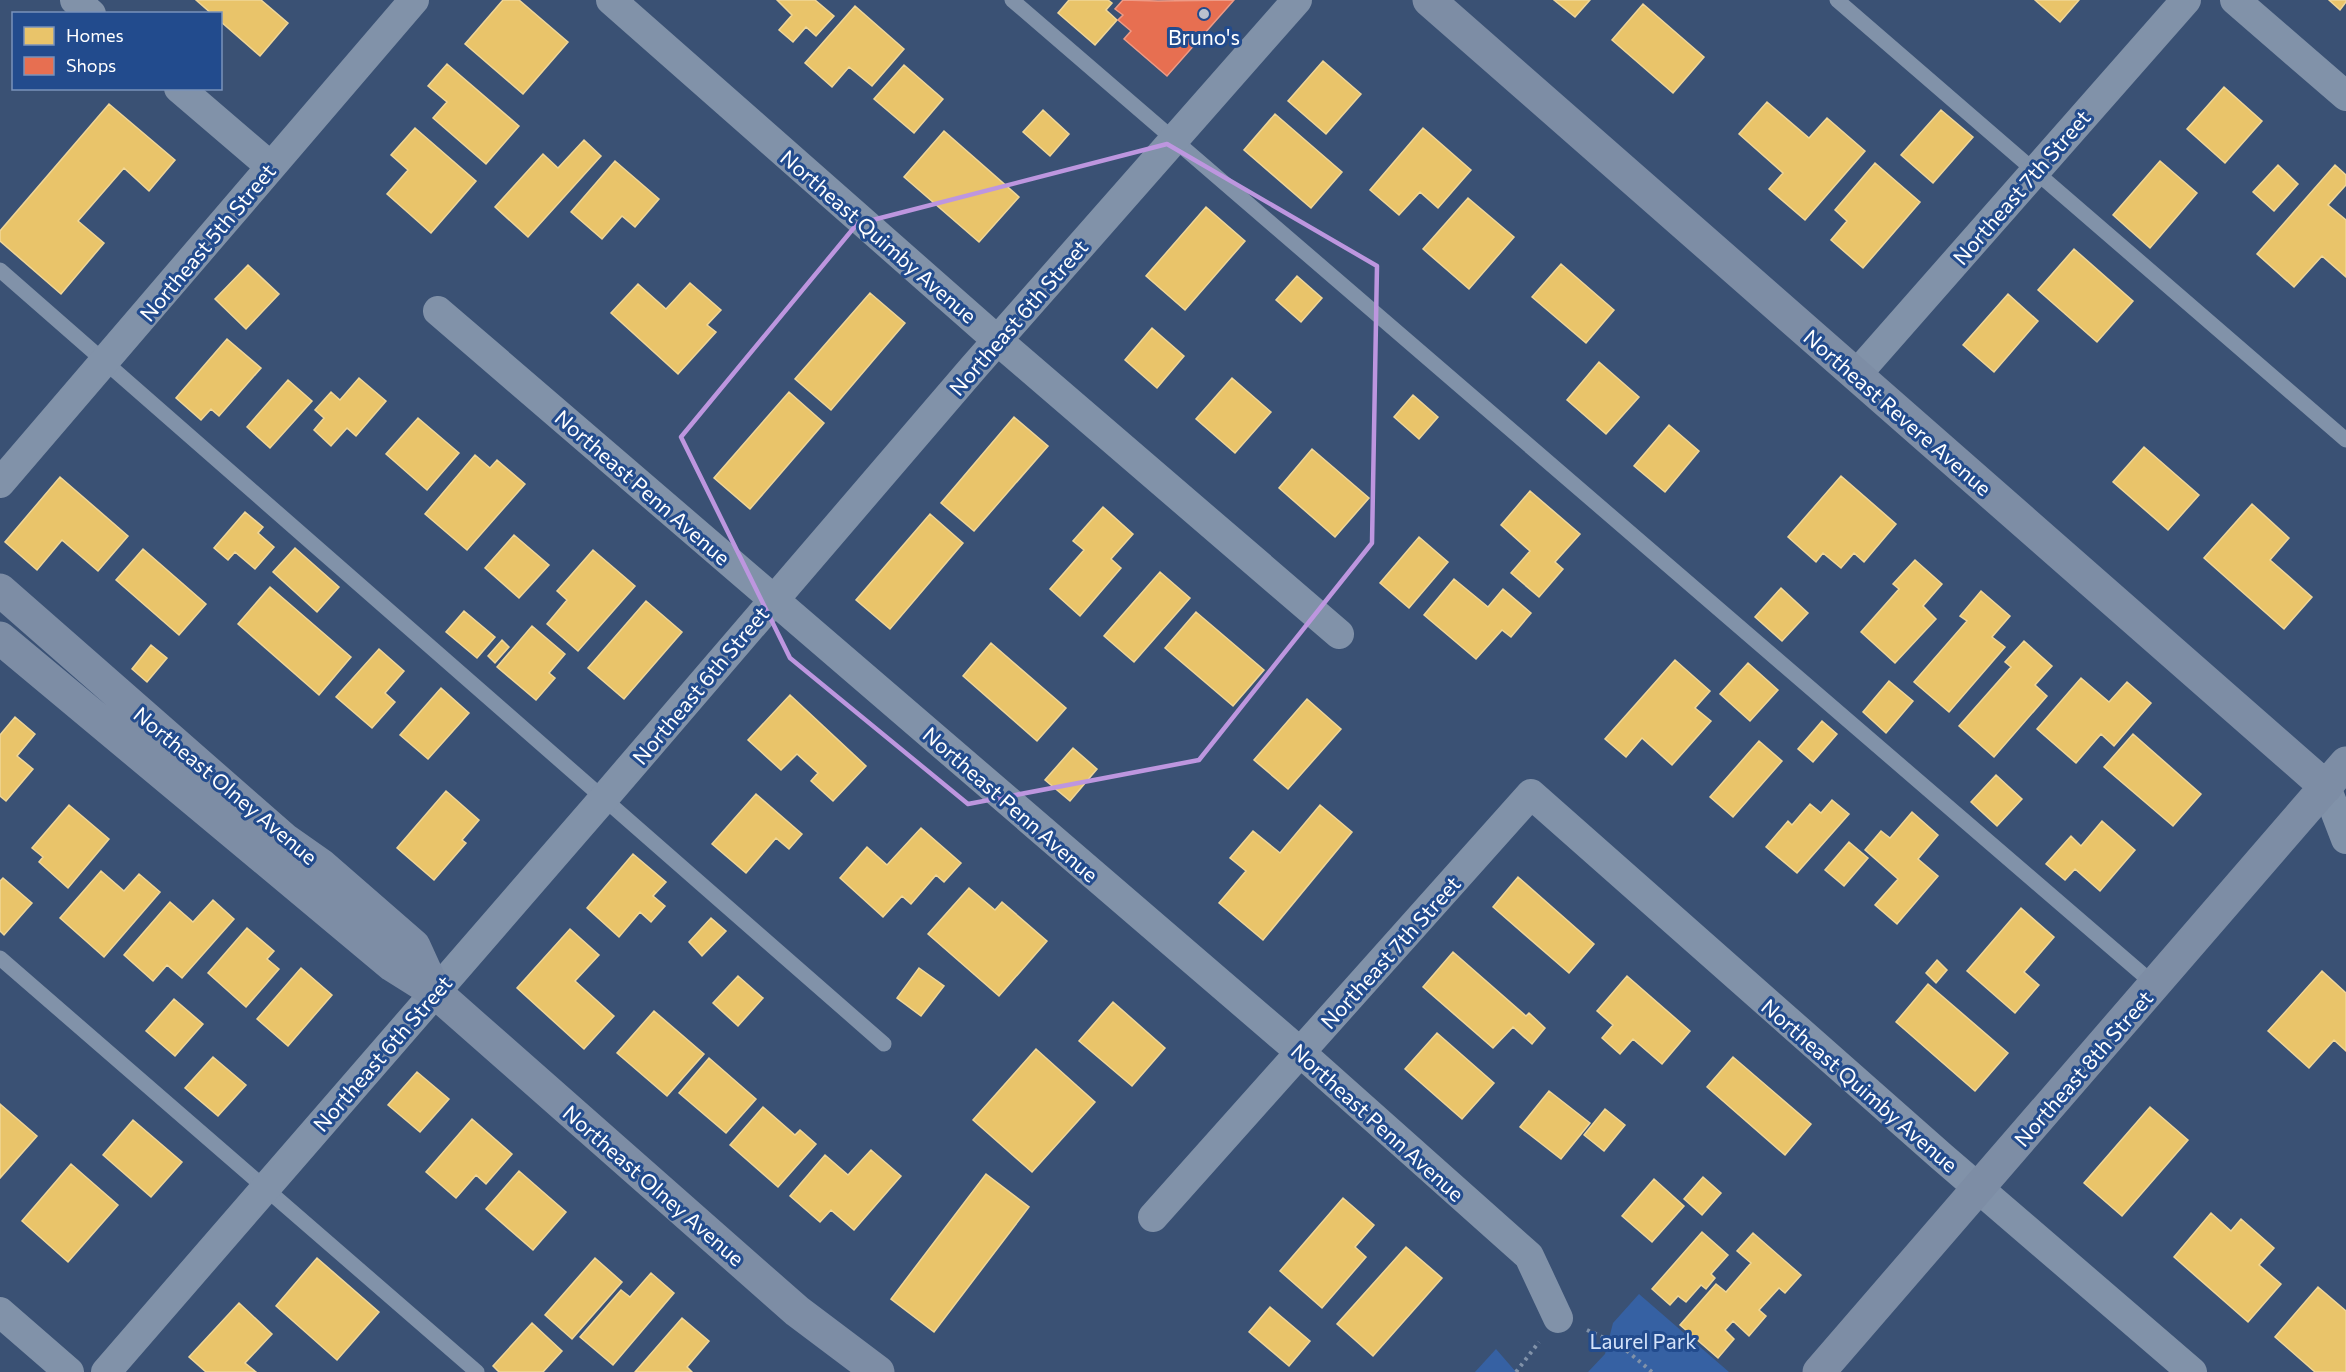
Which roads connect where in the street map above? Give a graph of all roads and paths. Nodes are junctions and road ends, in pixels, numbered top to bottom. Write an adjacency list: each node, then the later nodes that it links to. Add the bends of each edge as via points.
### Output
1 (75, 0): 10 (street)
2 (414, 0): 14 (street, Northeast 5th Street)
3 (611, 0): 18 (street, Northeast Quimby Avenue)
4 (1012, 0): 13 (lane)
5 (1297, 0): 13 (street, Northeast 6th Street)
6 (1429, 0): 20 (main road, Northeast Revere Avenue)
7 (1837, 0): 15 (lane)
8 (2186, 0): 15 (street, Northeast 7th Street)
9 (2235, 0): 12 (street)
10 (89, 12)
11 (181, 90): 14 (street)
12 (2346, 96)
13 (1175, 139): 18 (street, Northeast 6th Street); 32 (lane)
14 (270, 166): 19 (street, Northeast 5th Street)
15 (2034, 172): 20 (street, Northeast 7th Street); 21 (lane)
16 (0, 270): 19 (lane)
17 (438, 311): 24 (street, Northeast Penn Avenue)
18 (997, 340): 24 (street, Northeast 6th Street); 25 (street, Northeast Quimby Avenue)
19 (105, 363): 22 (street, Northeast 5th Street); 29 (lane)
20 (1856, 375): 27 (main road, Northeast Revere Avenue)
21 (2346, 440)
22 (0, 483)
23 (0, 590): 33 (main road, Northeast Olney Avenue, via 284,839 321,865 414,946)
24 (773, 599): 29 (street, Northeast 6th Street); 35 (street, Northeast Penn Avenue)
25 (1339, 634)
26 (0, 638): 33 (main road, Northeast Olney Avenue, via 392,965)
27 (2336, 775): 30 (street, Northeast Revere Avenue); 32 (main road, Northeast 8th Street)
28 (1531, 794): 35 (street, Northeast 7th Street); 37 (street, Northeast Quimby Avenue)
29 (604, 798): 33 (street, Northeast 6th Street); 34 (lane)
30 (2346, 839)
31 (0, 958): 36 (lane)
32 (2155, 985): 37 (main road, Northeast 8th Street)
33 (435, 992): 36 (street, Northeast 6th Street); 44 (main road, Northeast Olney Avenue, via 797,1311)
34 (884, 1044)
35 (1300, 1053): 38 (street, Northeast 7th Street); 40 (street, Northeast Penn Avenue, via 1529,1256)
36 (265, 1186): 42 (street, Northeast 6th Street); 43 (lane)
37 (1978, 1188): 47 (main road, Northeast 8th Street); 48 (street, Northeast Quimby Avenue)
38 (1153, 1217)
39 (0, 1312): 41 (street)
40 (1558, 1318): 45 (path); 46 (path, via 1620,1344)
41 (69, 1372)
42 (106, 1372)
43 (477, 1372)
44 (878, 1372)
45 (1516, 1372)
46 (1652, 1372)
47 (1819, 1372)
48 (2192, 1372)

